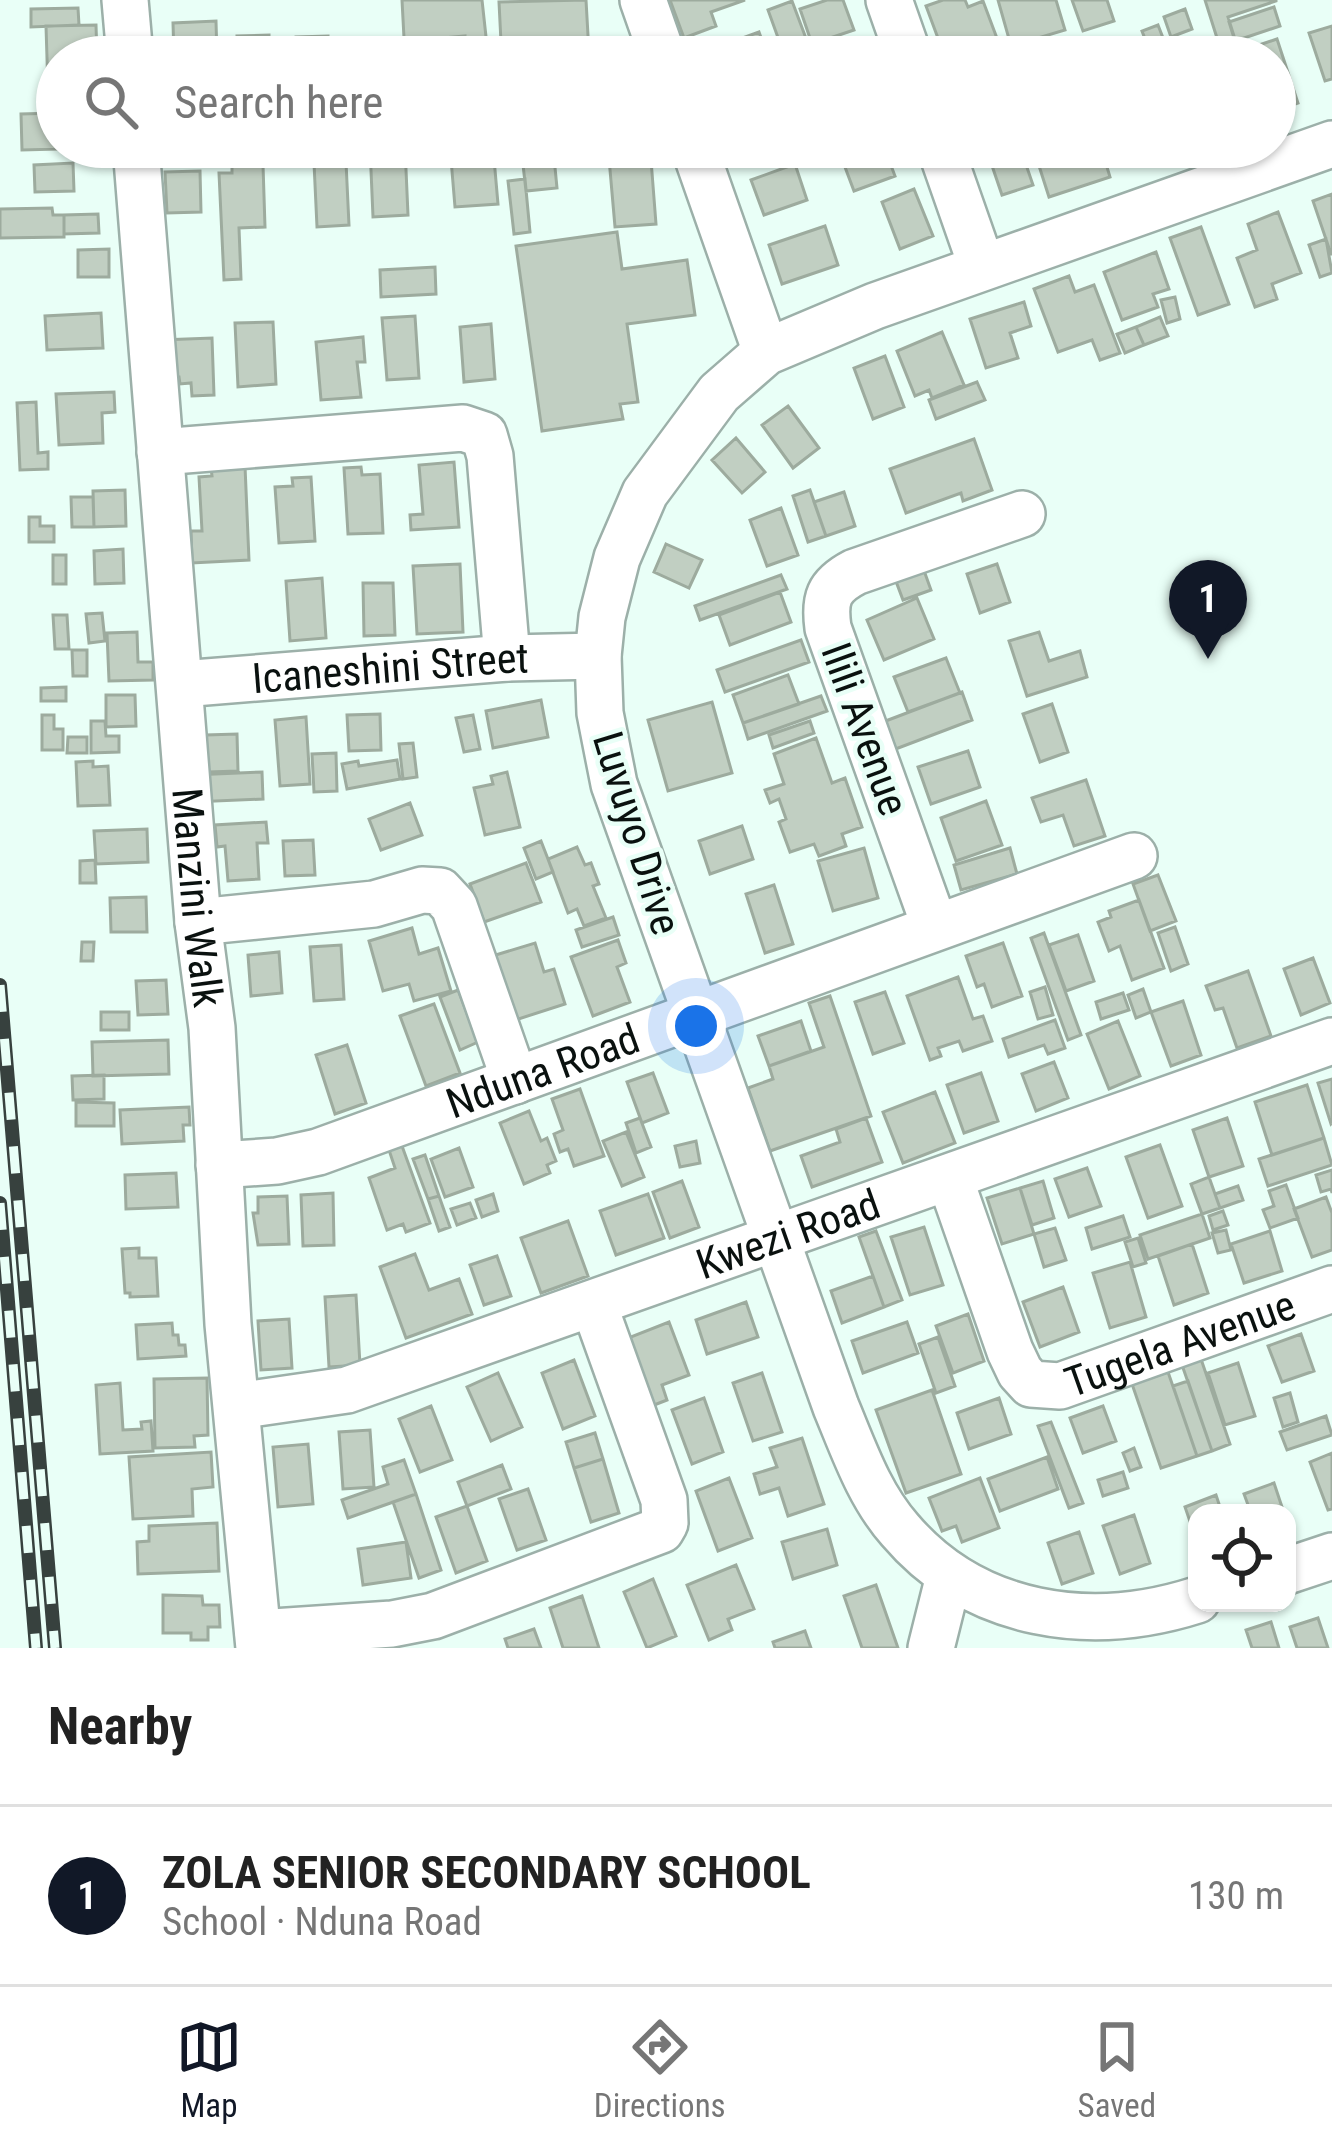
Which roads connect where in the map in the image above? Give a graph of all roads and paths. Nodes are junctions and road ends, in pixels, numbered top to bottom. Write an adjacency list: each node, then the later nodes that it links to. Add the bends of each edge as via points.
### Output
1 (125, 0): 4 (street)
2 (643, 0): 5 (street)
3 (889, 0): 6 (street)
4 (128, 36)
5 (656, 36)
6 (902, 36)
7 (1332, 144): 8 (street, Luvuyo Drive)
8 (1296, 157)
9 (138, 168): 15 (street, Manzini Walk)
10 (701, 168): 14 (street)
11 (947, 168): 13 (street)
12 (1264, 168): 13 (street, Luvuyo Drive)
13 (982, 267): 14 (street, Luvuyo Drive)
14 (766, 352): 17 (street, Luvuyo Drive, via 719,392 645,494 617,558)
15 (160, 452): 18 (street, via 463,428 484,435); 19 (street, Manzini Walk)
16 (1022, 514): 22 (street, Ilili Avenue, via 855,572 828,594 828,628)
17 (598, 656): 18 (street, Icaneshini Street); 23 (street, Luvuyo Drive, via 614,784)
18 (507, 658): 19 (street, Icaneshini Street)
19 (182, 684): 21 (street, Manzini Walk)
20 (1134, 856): 22 (street, Nduna Road)
21 (197, 922): 25 (street, via 440,891 454,906); 26 (street, Manzini Walk)
22 (935, 927): 23 (street, Nduna Road)
23 (697, 1017): 25 (street, Nduna Road); 28 (street, Luvuyo Drive)
24 (1332, 1042): 27 (street, Kwezi Road)
25 (515, 1081): 26 (street, Nduna Road, via 318,1152)
26 (219, 1165): 31 (street, Manzini Walk)
27 (950, 1179): 28 (street, Kwezi Road); 29 (street, Tugela Avenue, via 1010,1351 1031,1384 1060,1386)
28 (776, 1236): 30 (street, Kwezi Road); 34 (street, Luvuyo Drive, via 866,1481 900,1530)
29 (1332, 1289)
30 (594, 1305): 31 (street, Kwezi Road, via 347,1390); 36 (street, via 664,1500 661,1530 434,1616)
31 (237, 1406): 36 (street, Manzini Walk)
32 (1332, 1556): 33 (street)
33 (1296, 1568)
34 (949, 1576): 35 (street, Luvuyo Drive, via 1006,1603 1072,1618 1124,1618); 37 (street)
35 (1188, 1602)
36 (259, 1640)
37 (931, 1648)

